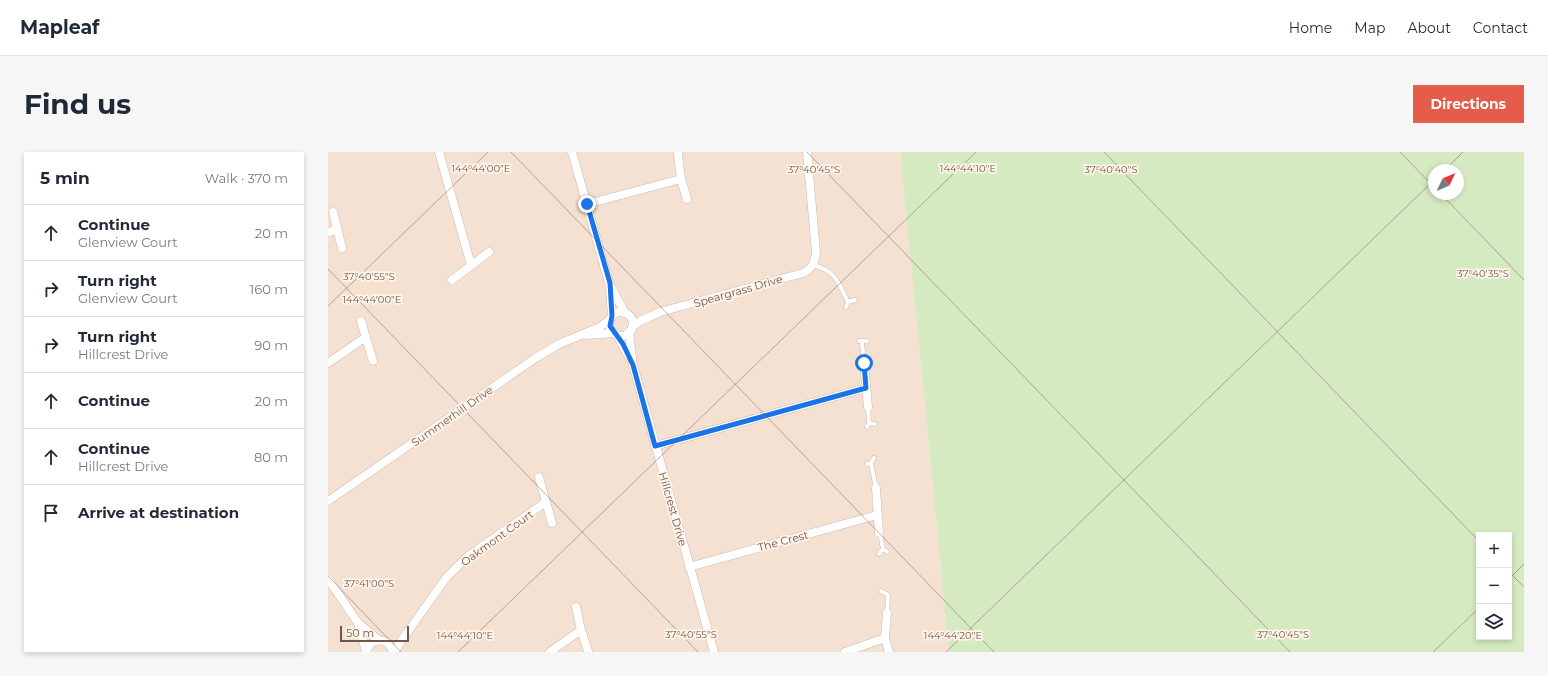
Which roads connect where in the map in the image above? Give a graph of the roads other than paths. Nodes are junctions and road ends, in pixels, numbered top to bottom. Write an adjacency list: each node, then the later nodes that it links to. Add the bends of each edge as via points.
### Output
1 (439, 152): 12 (street)
2 (572, 152): 7 (street)
3 (806, 152): 13 (street, via 815,242)
4 (678, 154): 5 (street)
5 (682, 179): 6 (street); 7 (street)
6 (687, 199)
7 (587, 204): 15 (street)
8 (333, 212): 9 (street)
9 (332, 231): 10 (street)
10 (342, 248)
11 (489, 252): 12 (street)
12 (471, 265): 14 (street)
13 (813, 265): 17 (lane, via 832,273); 19 (street, Speargrass Drive, via 803,273)
14 (452, 280)
15 (610, 283): 20 (street); 21 (street)
16 (855, 300): 17 (lane)
17 (848, 302): 18 (lane)
18 (846, 307)
19 (660, 312): 20 (street, Speargrass Drive); 23 (street, Speargrass Drive, via 640,321)
20 (627, 314): 21 (street, via 618,312); 23 (street, via 632,321)
21 (611, 317): 24 (street, via 610,326); 25 (street, Summerhill Drive, via 600,326)
22 (362, 321): 26 (street)
23 (631, 330): 24 (street, via 624,335); 31 (street, Hillcrest Drive)
24 (615, 334): 25 (street, Summerhill Drive); 31 (street, Hillcrest Drive)
25 (578, 336): 39 (street, Summerhill Drive, via 537,357)
26 (366, 337): 28 (street); 29 (street)
27 (863, 341): 30 (lane)
28 (373, 361)
29 (328, 363)
30 (864, 363): 32 (street)
31 (633, 365): 35 (street, Hillcrest Drive)
32 (866, 388): 33 (street); 35 (street)
33 (868, 407): 34 (lane, via 868,425)
34 (875, 424)
35 (655, 446): 45 (street, Hillcrest Drive)
36 (874, 458): 38 (lane, via 869,464)
37 (539, 477): 40 (street, Oakmont Court)
38 (876, 488): 41 (street)
39 (328, 502)
40 (546, 502): 42 (street, Oakmont Court); 52 (street, Oakmont Court, via 468,556 446,578)
41 (877, 515): 43 (street); 45 (street, The Crest)
42 (552, 523)
43 (880, 533): 44 (lane, via 885,550)
44 (879, 554)
45 (689, 567): 59 (street, Hillcrest Drive)
46 (328, 579): 50 (street)
47 (881, 591): 49 (lane, via 888,595)
48 (576, 607): 51 (street)
49 (888, 614): 53 (street)
50 (358, 623): 54 (street); 55 (street)
51 (582, 630): 56 (street); 58 (street)
52 (407, 633): 54 (street); 57 (street, Oakmont Court)
53 (885, 638): 60 (street); 61 (street)
54 (381, 640): 55 (street, via 371,643); 57 (street, via 391,645)
55 (366, 651)
56 (588, 651)
57 (395, 652)
58 (550, 652)
59 (714, 652)
60 (845, 652)
61 (889, 652)

